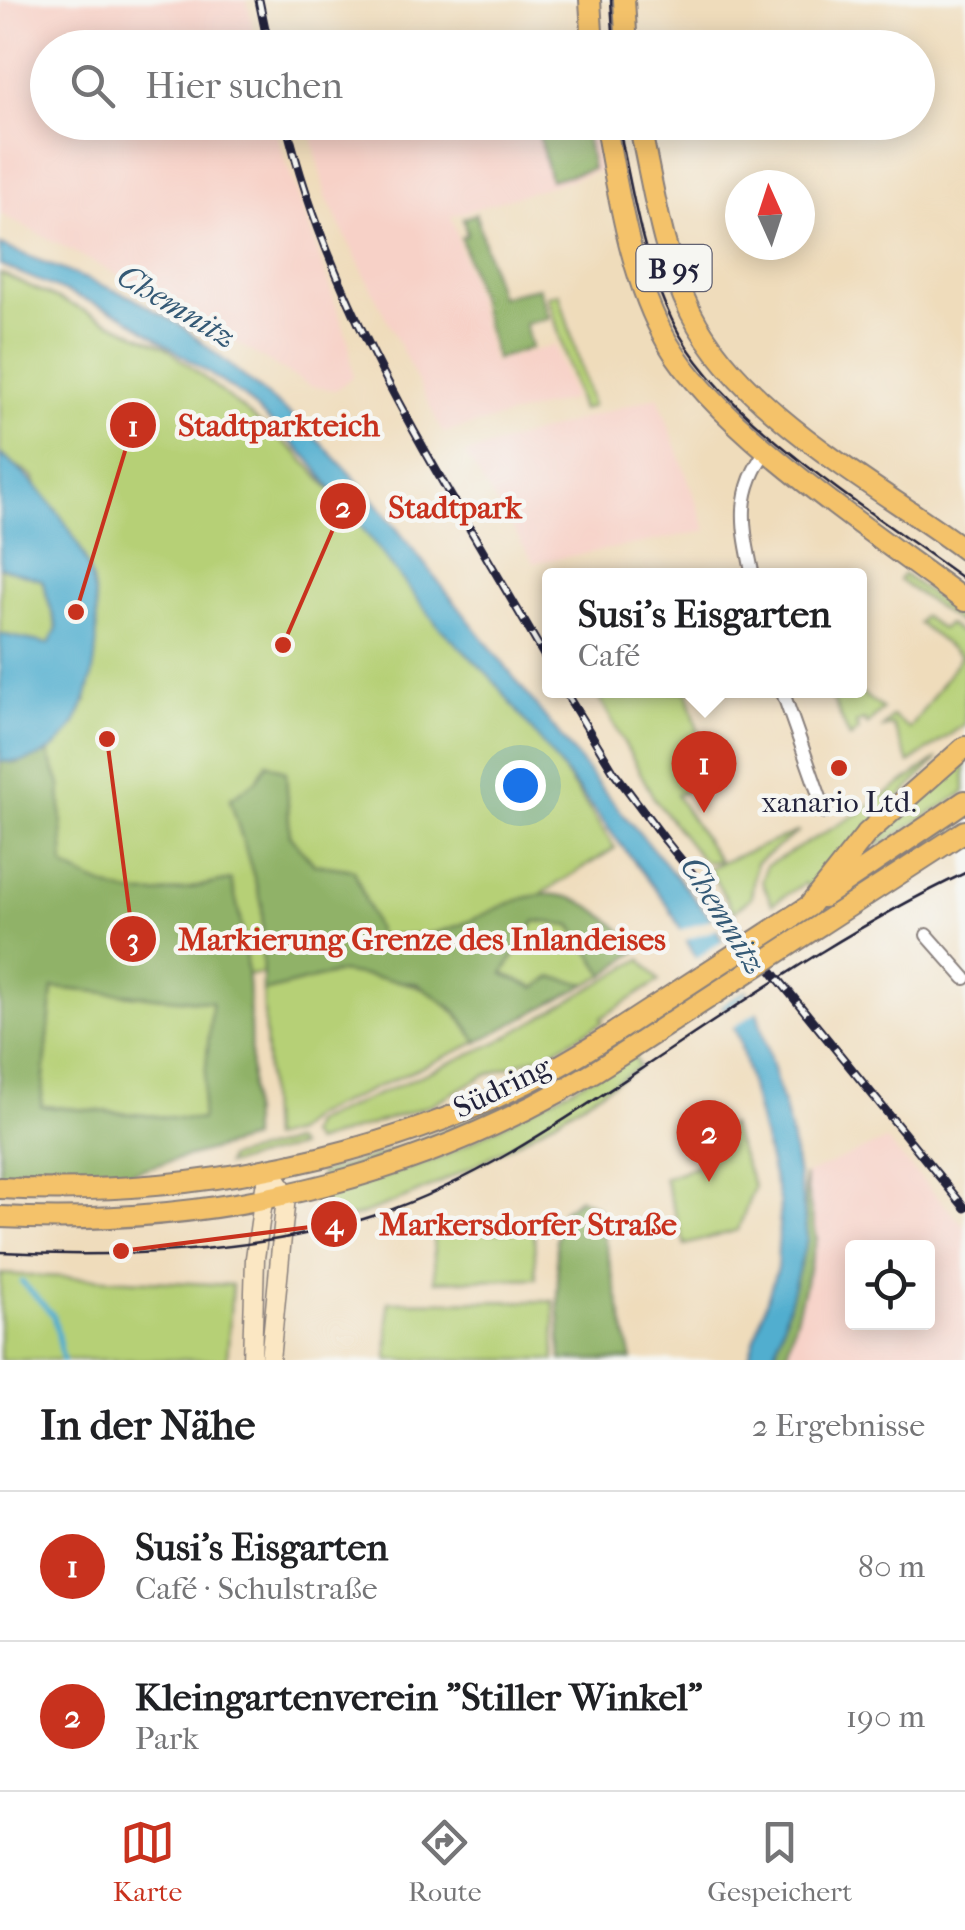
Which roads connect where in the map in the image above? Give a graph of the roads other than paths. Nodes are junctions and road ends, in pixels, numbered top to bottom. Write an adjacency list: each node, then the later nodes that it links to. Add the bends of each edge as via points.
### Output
1 (590, 0): 3 (main road)
2 (624, 0): 4 (main road)
3 (592, 30)
4 (626, 30)
5 (609, 140): 7 (main road, B 95, via 635,259 666,341 711,399)
6 (644, 140): 8 (main road, B 95, via 673,266 717,354 778,414)
7 (768, 448): 9 (street, via 745,489); 10 (main road, B 95)
8 (965, 550)
9 (752, 568)
10 (965, 601)
11 (785, 698): 14 (street)
12 (965, 747): 16 (main road, via 867,833)
13 (965, 802): 16 (main road, Südring)
14 (825, 812)
15 (965, 831): 21 (main road, Südring, bridge, via 534,1106 448,1147)
16 (809, 906): 19 (main road, Südring, bridge, via 572,1060 452,1114)
17 (927, 935): 18 (street)
18 (965, 978)
19 (272, 1170): 20 (main road, Südring, via 119,1189); 21 (main road); 22 (main road)
20 (0, 1188)
21 (286, 1196): 22 (main road, Südring); 25 (main road)
22 (260, 1202): 23 (main road, Südring, via 123,1218); 24 (main road)
23 (0, 1216)
24 (252, 1360)
25 (270, 1360)

